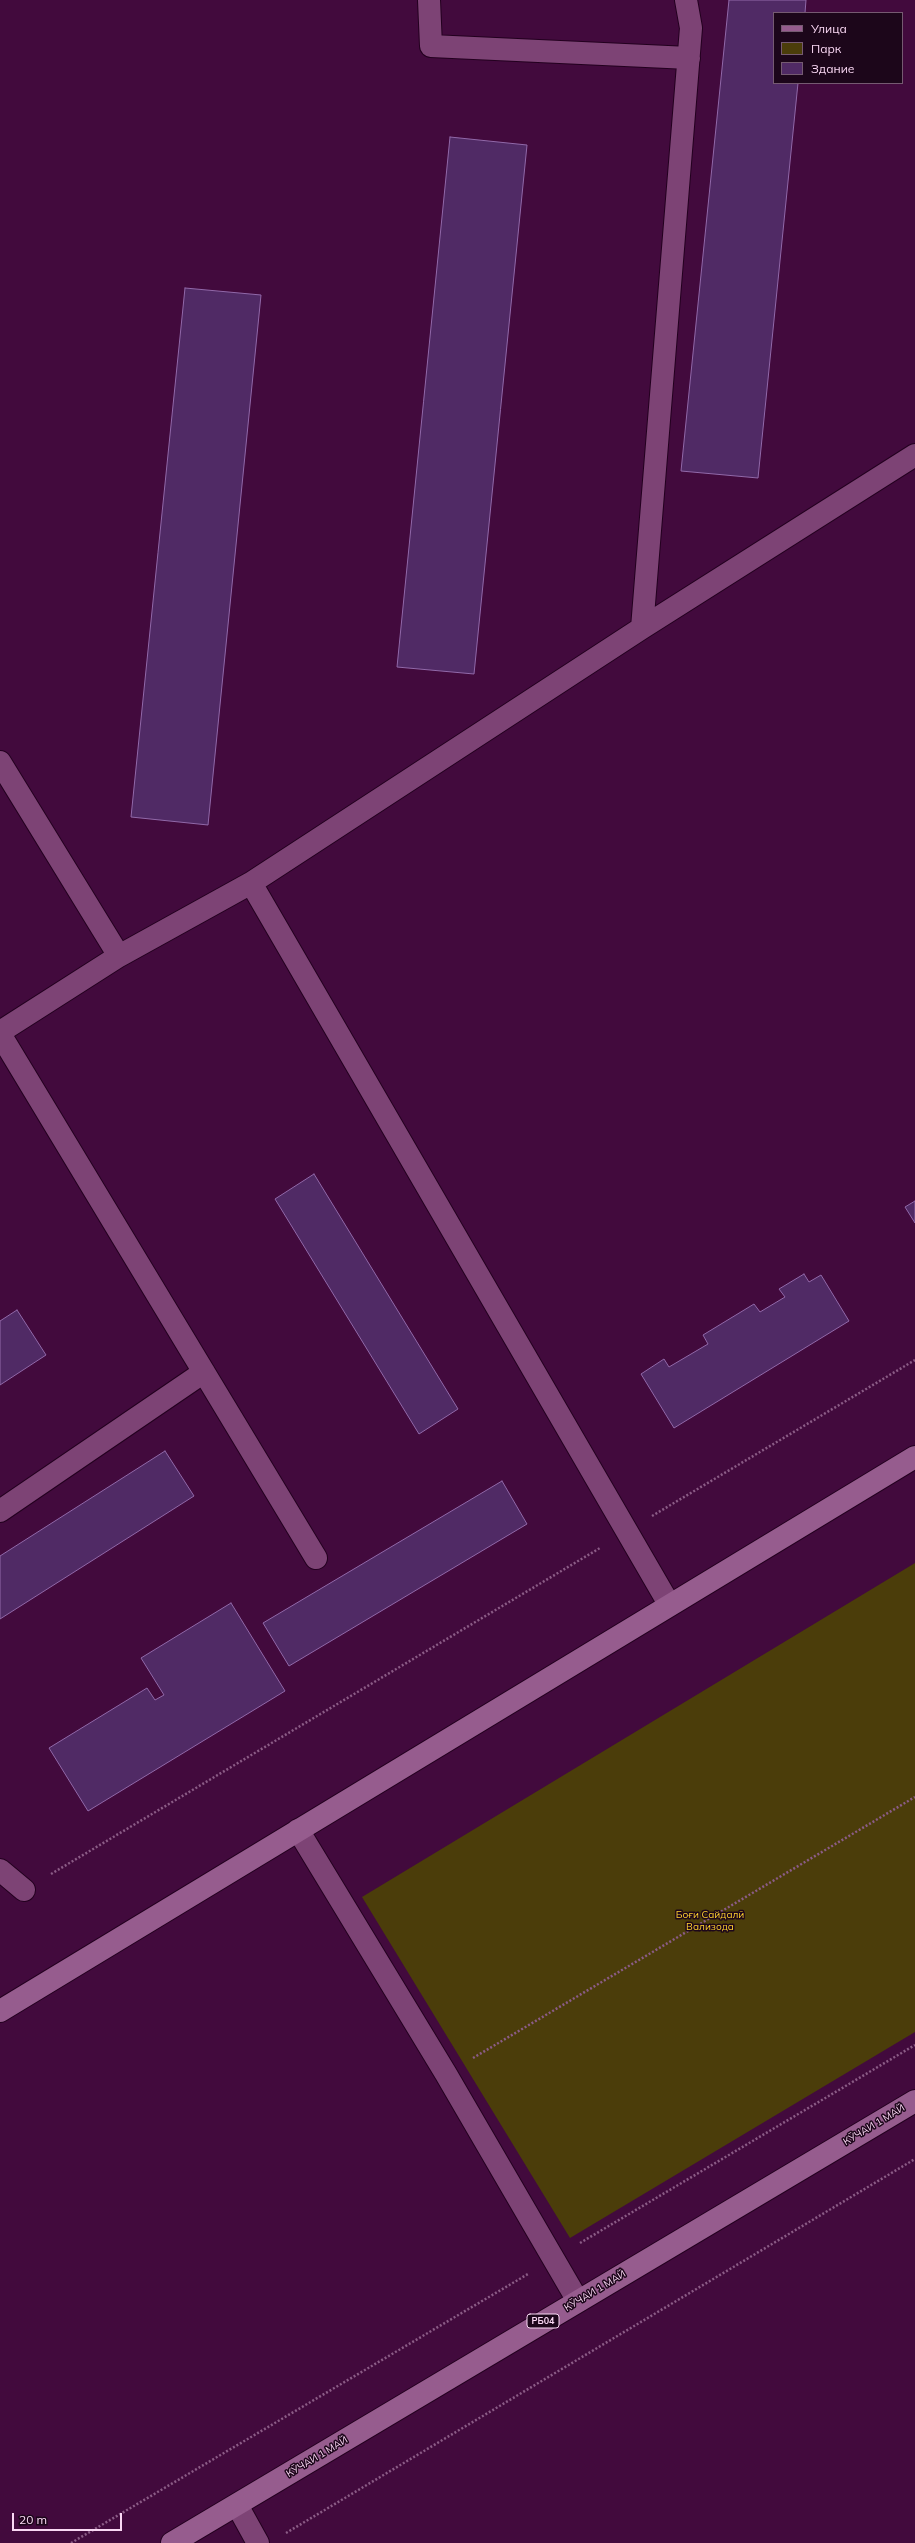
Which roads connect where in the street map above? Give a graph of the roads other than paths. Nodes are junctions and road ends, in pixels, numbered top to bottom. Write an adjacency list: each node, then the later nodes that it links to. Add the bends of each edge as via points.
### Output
1 (429, 0): 3 (street, via 431,46)
2 (686, 0): 3 (street, via 692,28)
3 (689, 58): 5 (street)
4 (915, 455): 5 (street)
5 (642, 628): 7 (street)
6 (4, 776): 8 (street)
7 (251, 883): 8 (street); 14 (street)
8 (119, 956): 9 (street)
9 (0, 1033): 10 (street)
10 (204, 1372): 12 (street); 13 (street)
11 (915, 1457): 14 (main road)
12 (0, 1511)
13 (316, 1558)
14 (669, 1604): 15 (main road)
15 (298, 1830): 18 (main road); 20 (street, via 446,2074)
16 (0, 1870): 17 (street)
17 (24, 1890)
18 (0, 2011)
19 (915, 2101): 20 (main road, КӮЧАИ 1 МАЙ / РБ04)
20 (578, 2301): 21 (main road, КӮЧАИ 1 МАЙ / РБ04)
21 (238, 2505): 22 (main road, КӮЧАИ 1 МАЙ / РБ04); 23 (street)
22 (172, 2543)
23 (258, 2543)

